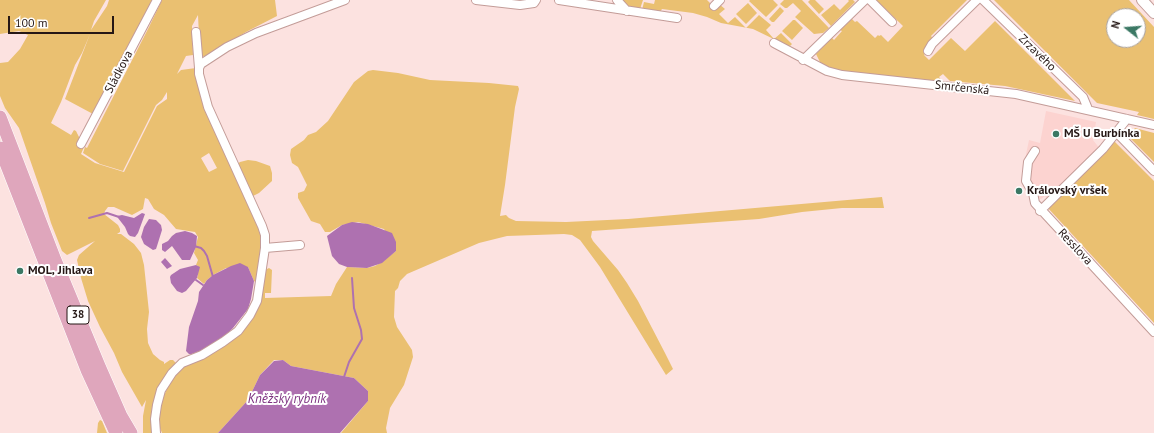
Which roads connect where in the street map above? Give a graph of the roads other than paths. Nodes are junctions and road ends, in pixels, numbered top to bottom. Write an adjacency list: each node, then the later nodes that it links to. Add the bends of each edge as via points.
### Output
1 (157, 0): 27 (street, Sládkova)
2 (345, 0): 21 (street, via 256,32 201,64)
3 (476, 0): 4 (street, via 520,5 534,3)
4 (536, 0)
5 (559, 0): 12 (street)
6 (617, 0): 13 (street)
7 (865, 0): 20 (street)
8 (870, 0): 16 (street)
9 (978, 0): 19 (street, via 932,44)
10 (983, 0): 22 (street, Zrzavého, via 1083,97)
11 (1142, 0): 14 (street)
12 (581, 2): 13 (street)
13 (628, 10): 15 (street)
14 (1154, 13)
15 (677, 18)
16 (892, 22)
17 (196, 32): 21 (street)
18 (774, 44): 20 (street, Smrčenská)
19 (928, 51)
20 (804, 60): 22 (street, Smrčenská, via 842,75 1016,94)
21 (199, 68): 35 (street, via 208,106 265,234)
22 (1088, 109): 24 (street, Smrčenská)
23 (0, 117): 31 (highway, 38)
24 (1127, 119): 25 (street, Smrčenská); 26 (street)
25 (1154, 125)
26 (1116, 132): 30 (street); 33 (street, via 1103,149)
27 (81, 144)
28 (0, 148): 31 (highway, 38)
29 (1035, 151): 33 (street, Resslova, via 1028,162 1026,181 1033,193 1034,203)
30 (1154, 171)
31 (16, 174): 32 (highway, 38)
32 (25, 196): 37 (highway, 38, via 87,370); 38 (highway, 38, via 121,416)
33 (1040, 211): 36 (street, Resslova)
34 (300, 245): 35 (street)
35 (265, 248): 39 (street, via 257,301 250,315 238,331 224,342 182,363 172,373 161,390 155,419)
36 (1154, 332)
37 (116, 433)
38 (131, 433)
39 (156, 433)

